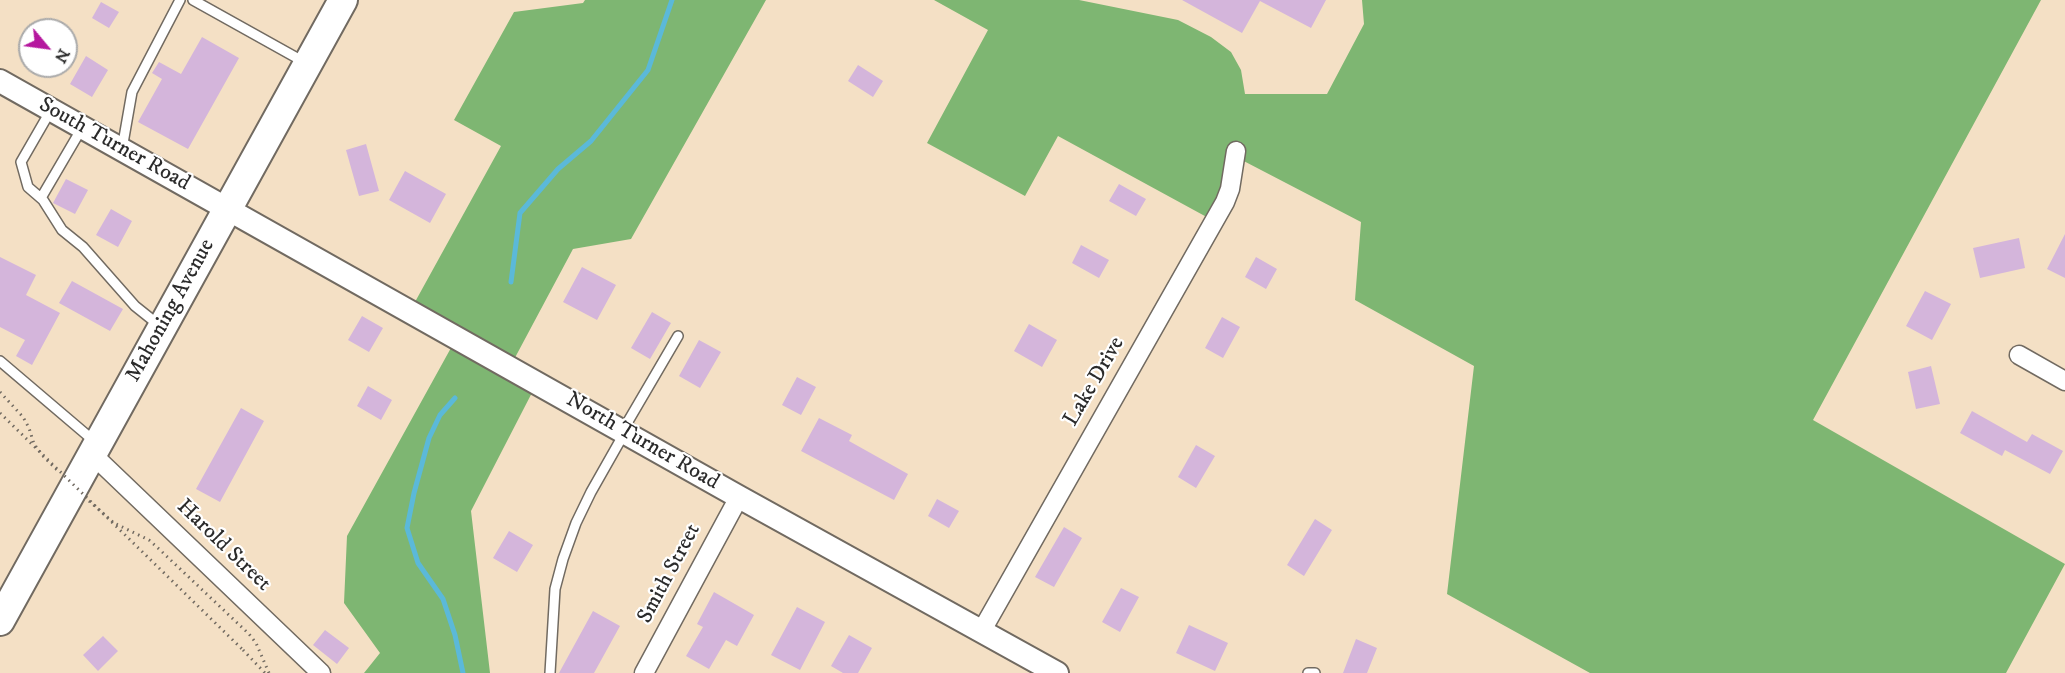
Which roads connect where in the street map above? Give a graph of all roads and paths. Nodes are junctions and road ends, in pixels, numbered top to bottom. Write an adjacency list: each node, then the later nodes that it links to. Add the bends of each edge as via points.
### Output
1 (180, 0): 8 (lane, via 132,92)
2 (193, 0): 4 (lane)
3 (343, 0): 4 (main road, Mahoning Avenue)
4 (308, 64): 11 (main road, Mahoning Avenue)
5 (0, 81): 6 (street, South Turner Road)
6 (51, 110): 7 (street, South Turner Road); 10 (lane, via 21,162 28,187)
7 (82, 127): 8 (street, South Turner Road); 10 (lane)
8 (122, 149): 11 (street, South Turner Road)
9 (1236, 152): 25 (street, Lake Drive, via 1226,201)
10 (41, 198): 12 (lane, via 62,230 83,247 135,306)
11 (228, 209): 12 (main road, Mahoning Avenue); 19 (street, North Turner Road)
12 (162, 327): 20 (main road, Mahoning Avenue)
13 (678, 336): 19 (lane)
14 (2019, 355): 16 (street)
15 (0, 361): 20 (lane)
16 (2065, 381)
17 (0, 392): 21 (path, via 23,417 34,444)
18 (0, 413): 26 (path, bridge)
19 (624, 432): 22 (street, North Turner Road); 28 (lane, via 576,523 563,559 555,589)
20 (94, 449): 24 (main road, Mahoning Avenue); 27 (street, Harold Street)
21 (60, 474)
22 (739, 497): 25 (street, North Turner Road); 29 (street, Smith Street)
23 (91, 503): 26 (path, via 114,523 149,540 249,634)
24 (0, 621)
25 (981, 632): 30 (street, North Turner Road)
26 (267, 673)
27 (321, 673)
28 (550, 673)
29 (644, 673)
30 (1057, 673)
31 (1308, 673): 32 (lane)
32 (1315, 673)

